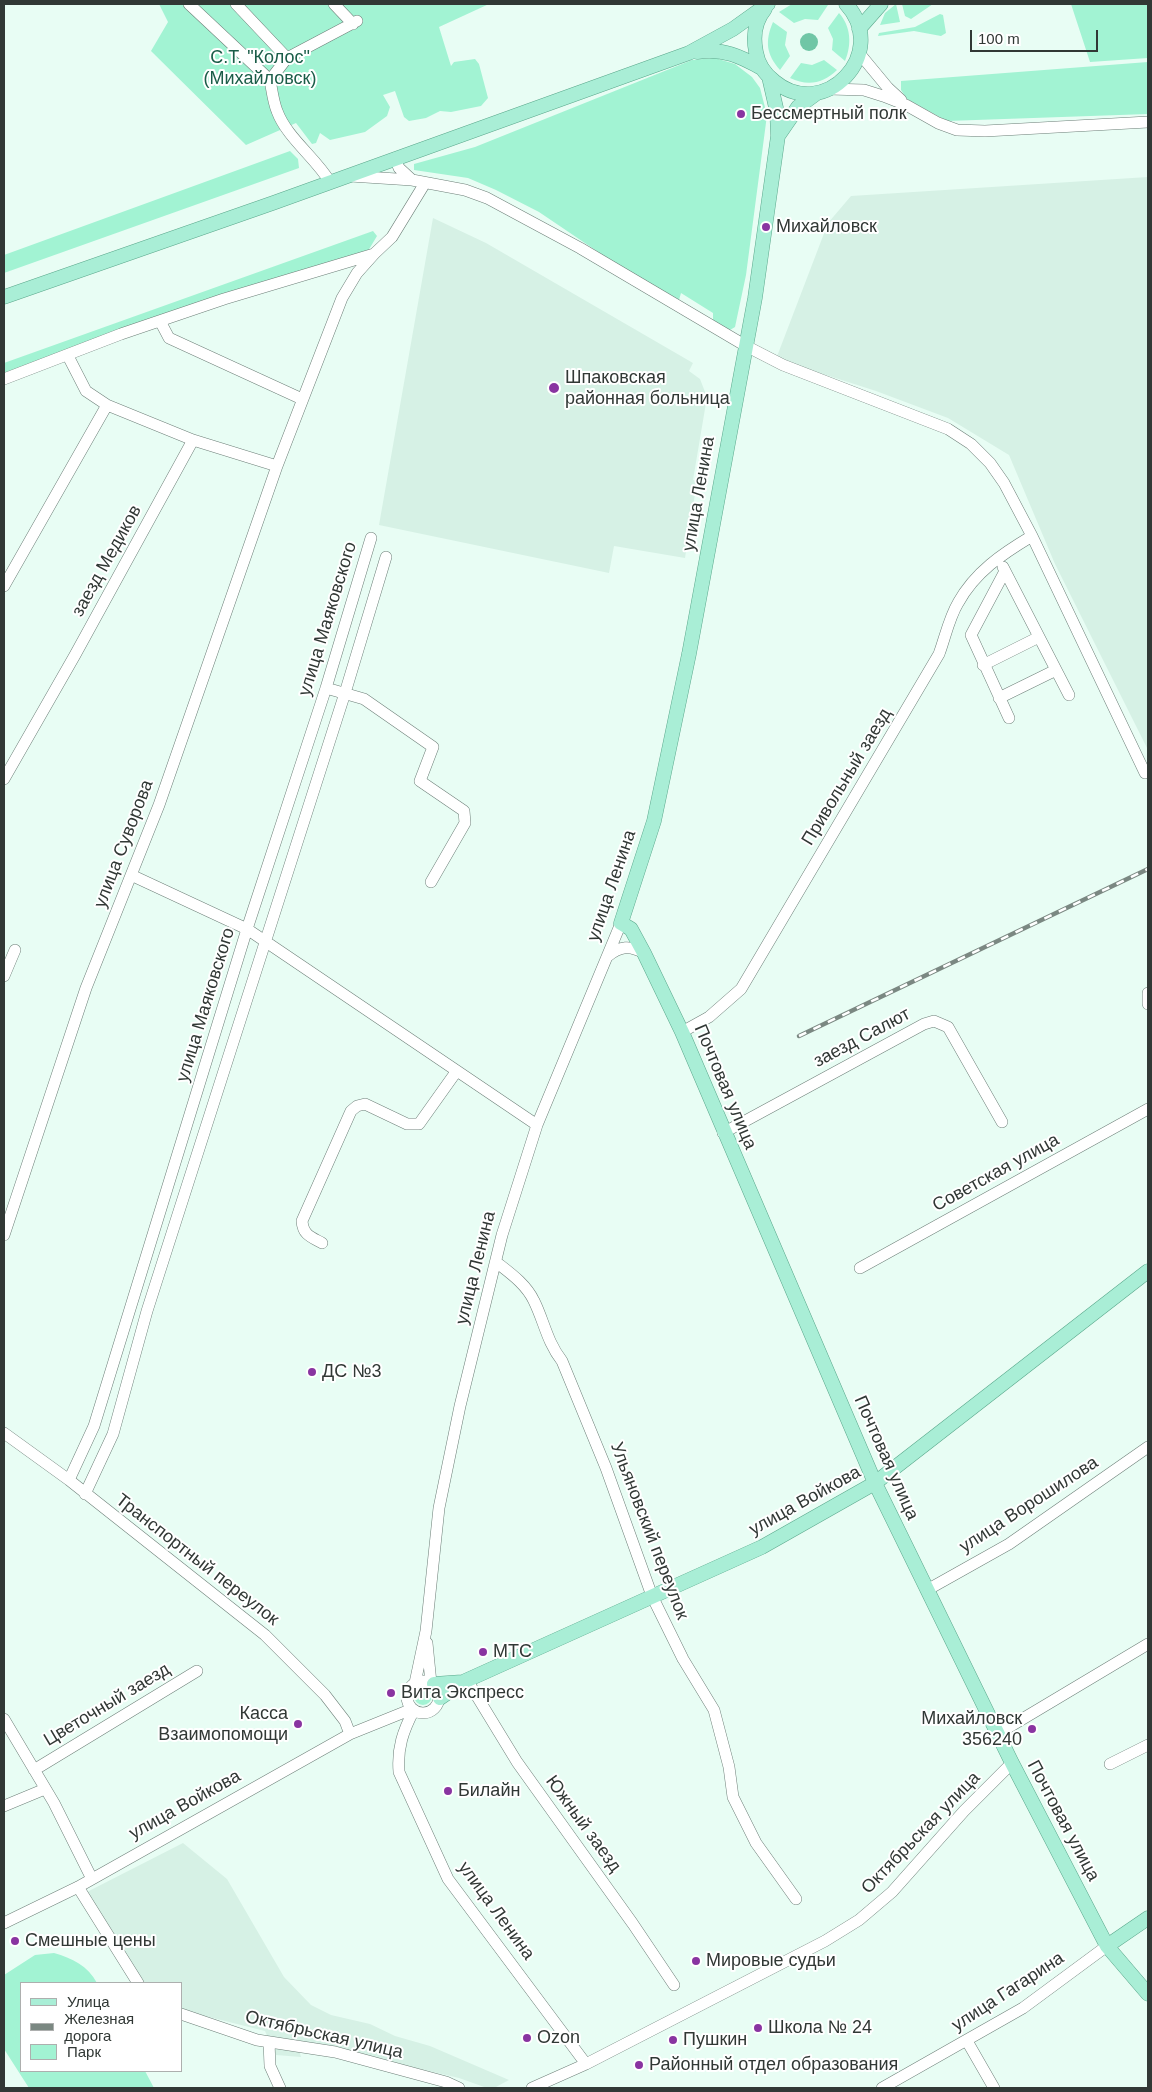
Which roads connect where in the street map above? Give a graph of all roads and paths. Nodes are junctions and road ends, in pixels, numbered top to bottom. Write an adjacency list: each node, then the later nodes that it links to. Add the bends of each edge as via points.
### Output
1 (189, 4): 12 (street)
2 (236, 4): 10 (street)
3 (334, 4): 10 (street, via 355,23)
4 (769, 4): 8 (main road, via 733,29); 11 (main road, via 756,26 754,40 756,55)
5 (846, 4): 7 (main road)
6 (881, 4): 7 (main road)
7 (860, 29): 9 (main road)
8 (689, 53): 11 (main road, via 731,52); 17 (main road)
9 (859, 54): 13 (main road, via 851,72); 14 (street)
10 (287, 58): 12 (street)
11 (766, 73): 13 (main road, via 791,91); 16 (main road, via 775,102)
12 (270, 80): 20 (street, via 277,112)
13 (823, 91): 14 (street, via 864,90); 16 (main road, via 798,107)
14 (906, 105): 15 (street, via 958,130 995,131)
15 (1148, 122)
16 (778, 136): 25 (main road, улица Ленина)
17 (395, 158): 18 (main road); 19 (street)
18 (347, 176): 19 (street); 20 (main road)
19 (412, 180): 21 (street)
20 (330, 182): 23 (main road)
21 (425, 182): 22 (street, улица Суворова, via 392,238); 25 (street, via 465,190 504,206)
22 (374, 254): 24 (street); 28 (street, улица Суворова, via 357,273 342,298)
23 (4, 297)
24 (160, 321): 26 (street); 28 (street, via 169,338)
25 (746, 346): 32 (street, via 783,365 948,429 971,444 1004,482); 50 (main road, улица Ленина, via 689,654 654,821)
26 (68, 356): 27 (street); 29 (street, via 86,391)
27 (4, 379)
28 (302, 399): 31 (street, улица Суворова)
29 (107, 405): 30 (street); 37 (street)
30 (194, 440): 31 (street); 47 (street, заезд Медиков)
31 (277, 466): 48 (street, улица Суворова, via 159,805)
32 (1032, 536): 35 (street, Привольный заезд); 46 (street)
33 (371, 538): 41 (street, улица Маяковского)
34 (386, 557): 42 (street, улица Маяковского)
35 (998, 557): 36 (street); 59 (street, Привольный заезд, via 974,579 957,604 939,654 741,988 709,1016)
36 (1005, 571): 38 (street); 39 (street, via 971,636)
37 (4, 586)
38 (1039, 637): 39 (street); 40 (street)
39 (983, 665): 44 (street)
40 (1056, 670): 43 (street); 44 (street)
41 (326, 688): 42 (street); 51 (street, улица Маяковского)
42 (345, 693): 49 (street, via 386,713 433,747 420,781 464,811 465,823); 52 (street, улица Маяковского)
43 (1069, 695)
44 (999, 698): 45 (street)
45 (1008, 718)
46 (1145, 773)
47 (4, 779)
48 (131, 875): 51 (street); 65 (street, улица Суворова, via 86,988)
49 (431, 882)
50 (621, 923): 54 (main road, Почтовая улица, via 631,929); 55 (street, улица Ленина)
51 (247, 929): 52 (street); 72 (street, улица Маяковского, via 94,1426)
52 (266, 942): 60 (street); 74 (street, улица Маяковского, via 147,1311 113,1434)
53 (15, 950): 56 (street)
54 (644, 953): 55 (street, via 628,947 614,950); 59 (main road, Почтовая улица)
55 (608, 956): 63 (street, улица Ленина)
56 (4, 976)
57 (1148, 993): 58 (street)
58 (1148, 1004)
59 (682, 1032): 64 (main road, Почтовая улица)
60 (456, 1072): 63 (street); 66 (street, via 419,1124 407,1124 365,1104 351,1111 302,1221 307,1236)
61 (1148, 1109): 68 (street, Советская улица)
62 (1002, 1122): 64 (street, заезд Салют, via 948,1026 934,1021)
63 (537, 1125): 67 (street, улица Ленина)
64 (723, 1133): 73 (main road, Почтовая улица)
65 (4, 1235)
66 (322, 1243)
67 (496, 1262): 76 (street, Ульяновский переулок, via 517,1278 534,1300 552,1349 562,1361 606,1468); 77 (street, улица Ленина, via 460,1406 439,1508)
68 (860, 1268)
69 (1148, 1271): 73 (main road, улица Войкова)
70 (4, 1432): 72 (street, Транспортный переулок)
71 (1148, 1447): 75 (street, улица Ворошилова, via 1009,1544)
72 (69, 1480): 74 (street, Транспортный переулок)
73 (875, 1483): 75 (main road, Почтовая улица); 76 (main road, улица Войкова, via 762,1547)
74 (85, 1494): 89 (street, Транспортный переулок, via 265,1634 325,1695 345,1721)
75 (927, 1590): 88 (main road, Почтовая улица)
76 (652, 1596): 80 (main road, улица Войкова); 98 (street, Ульяновский переулок, via 682,1659 714,1710 733,1797 756,1843)
77 (426, 1631): 81 (street, улица Ленина); 82 (street, улица Ленина)
78 (1148, 1644): 88 (street)
79 (197, 1671): 93 (street, Цветочный заезд)
80 (466, 1681): 82 (main road, улица Войкова); 84 (main road, улица Войкова); 103 (street, Южный заезд, via 517,1762)
81 (415, 1683): 82 (street); 83 (street)
82 (432, 1684): 84 (street)
83 (407, 1697): 85 (street); 87 (street, улица Войкова)
84 (440, 1698): 85 (street, via 432,1711 421,1713)
85 (413, 1710): 87 (street, улица Войкова); 108 (street, улица Ленина, via 401,1738 399,1772 448,1879)
86 (4, 1719): 93 (street)
87 (386, 1720): 89 (street, улица Войкова)
88 (998, 1733): 91 (main road, Почтовая улица)
89 (350, 1734): 96 (street, улица Войкова)
90 (1148, 1745): 92 (street)
91 (1012, 1763): 101 (main road, Почтовая улица); 108 (street, Октябрьская улица, via 964,1810 892,1892 859,1920)
92 (1110, 1764)
93 (34, 1770): 94 (street)
94 (45, 1788): 95 (street); 96 (street)
95 (4, 1806)
96 (92, 1879): 97 (street, улица Войкова)
97 (78, 1887): 100 (street, улица Войкова); 102 (street)
98 (796, 1899)
99 (1148, 1918): 101 (main road, улица Гагарина)
100 (4, 1923)
101 (1107, 1946): 104 (main road, Почтовая улица); 106 (street, улица Гагарина, via 1023,2008)
102 (137, 1982)
103 (674, 1986)
104 (1148, 1994)
105 (182, 2014): 107 (street, Октябрьская улица)
106 (967, 2041): 112 (street, улица Гагарина); 113 (street)
107 (269, 2042): 109 (street, via 270,2066); 110 (street, Октябрьская улица, via 334,2052)
108 (586, 2064): 111 (street, Октябрьская улица)
109 (280, 2088)
110 (459, 2088)
111 (532, 2088)
112 (882, 2088)
113 (994, 2088)

